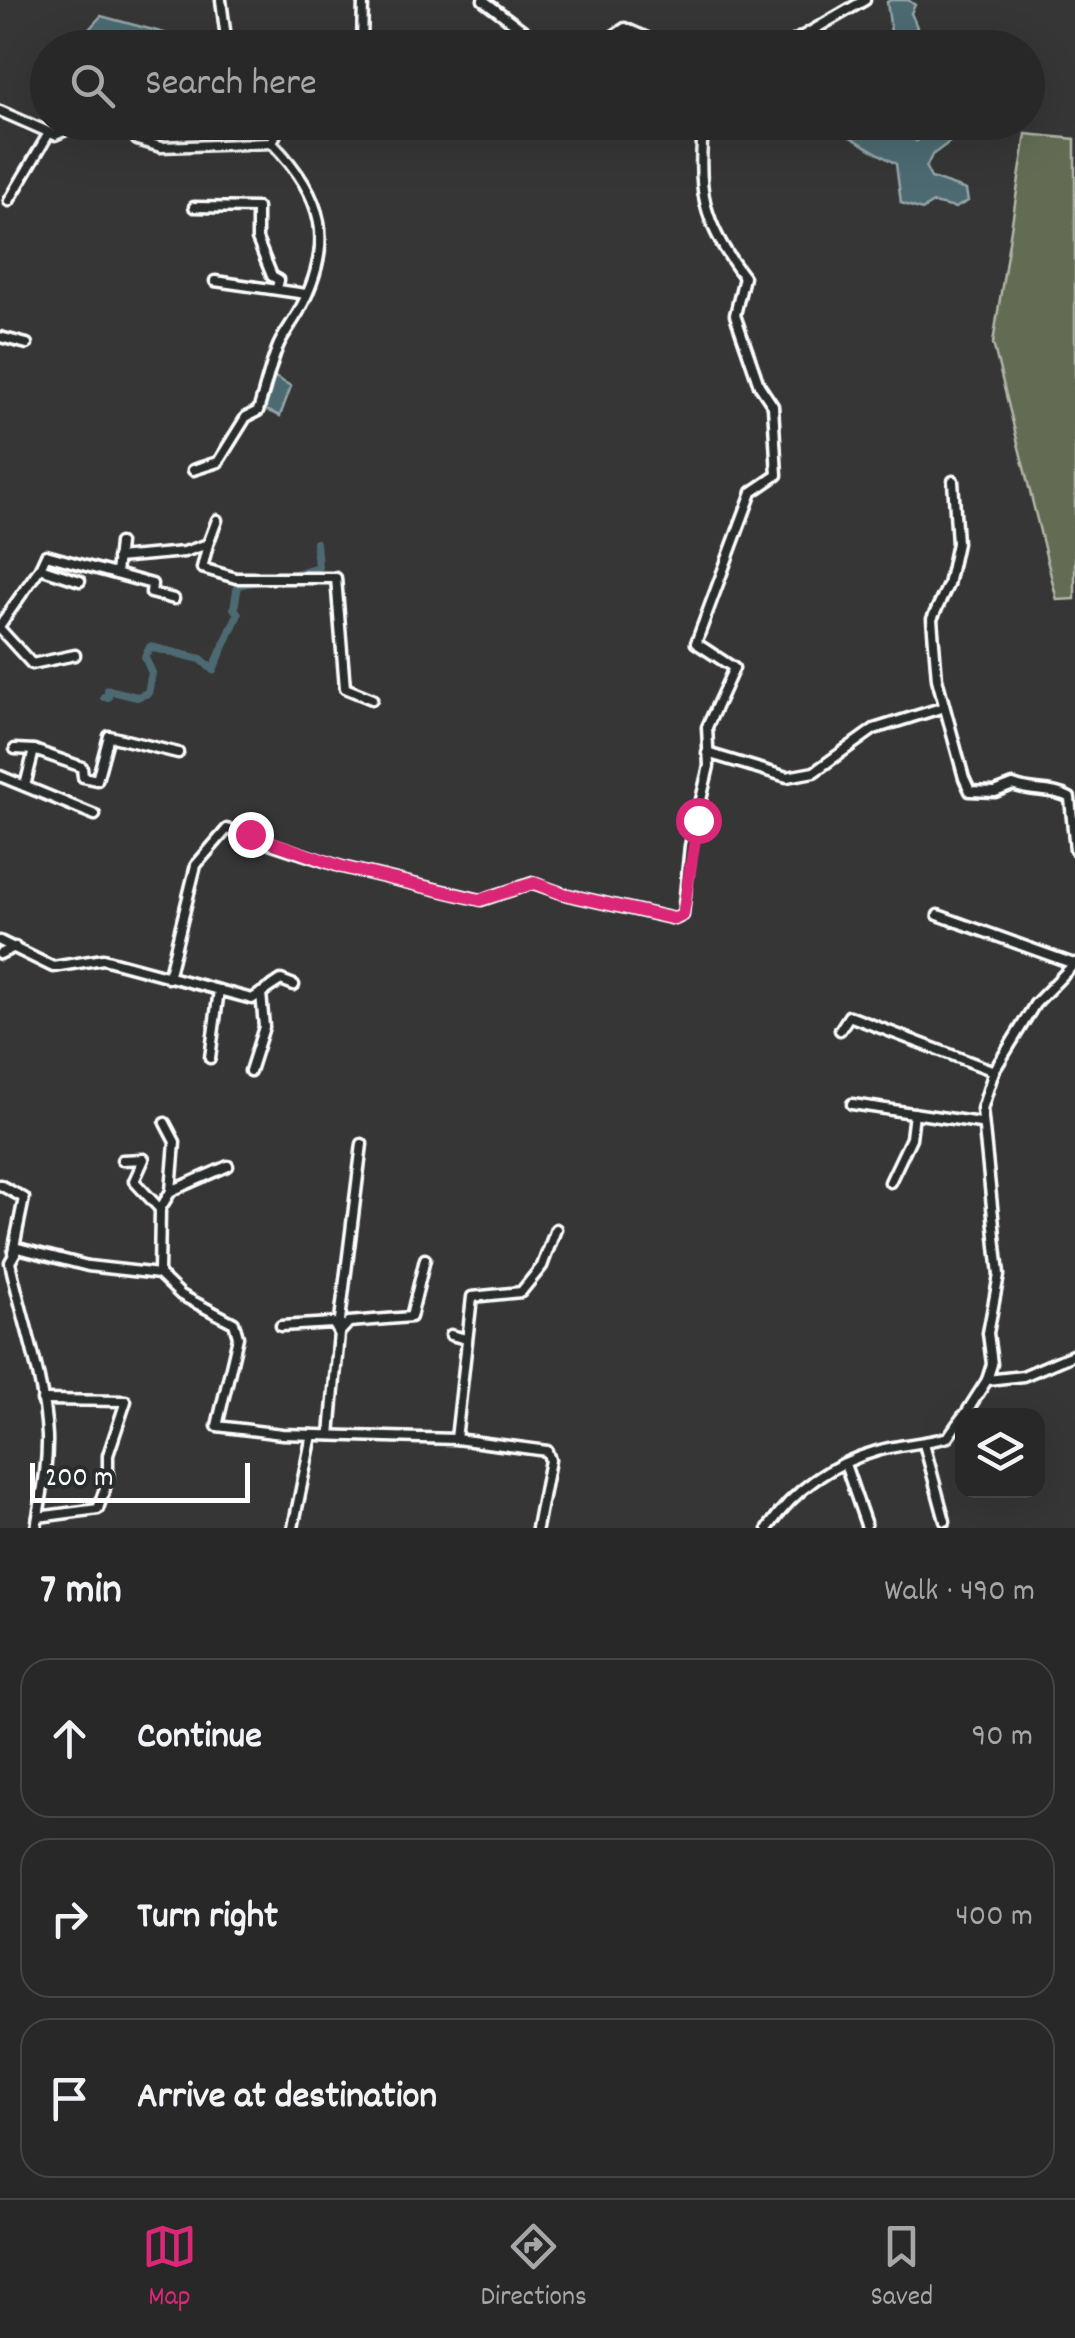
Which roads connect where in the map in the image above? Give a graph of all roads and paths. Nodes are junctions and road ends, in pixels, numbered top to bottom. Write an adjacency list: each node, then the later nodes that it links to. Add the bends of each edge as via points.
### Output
1 (221, 0): 5 (street)
2 (363, 0): 6 (street)
3 (483, 0): 7 (street)
4 (866, 0): 8 (street)
5 (225, 30)
6 (362, 30)
7 (524, 30)
8 (814, 30)
9 (0, 111): 10 (street)
10 (30, 124)
11 (46, 140): 16 (street)
12 (137, 140): 15 (street, via 161,147)
13 (273, 140): 15 (street)
14 (702, 140): 39 (street, via 704,212 744,277 735,315 773,406 777,475 752,492 696,643 734,668 707,727)
15 (272, 143): 20 (street, via 304,180 322,229)
16 (9, 201)
17 (194, 207): 19 (street, via 257,208 257,238)
18 (215, 281): 19 (street)
19 (277, 288): 20 (street)
20 (306, 294): 23 (street, via 278,345 258,411 246,417 218,462)
21 (0, 337): 22 (street)
22 (27, 344)
23 (193, 470)
24 (953, 481): 36 (street, via 957,543 932,619)
25 (217, 520): 27 (street)
26 (118, 542): 28 (street)
27 (208, 544): 28 (street); 35 (street, via 202,568 236,578 336,578 345,688)
28 (118, 558): 30 (street)
29 (40, 568): 30 (street, via 46,555); 31 (street); 33 (street)
30 (116, 574): 32 (street, via 152,584 151,593)
31 (80, 581)
32 (174, 599)
33 (0, 628): 34 (street, via 32,664)
34 (75, 655)
35 (372, 699)
36 (944, 707): 39 (street, via 874,730 814,772 787,777); 44 (street, via 970,791 1013,785 1056,790 1070,798)
37 (14, 749): 38 (street)
38 (34, 750): 40 (street, via 97,780 109,736); 42 (street)
39 (707, 752): 50 (street, via 683,915 675,919 534,883 480,900 342,867 228,829 196,865)
40 (178, 753)
41 (0, 776): 42 (street)
42 (24, 786): 43 (street)
43 (95, 815)
44 (1075, 850)
45 (938, 915): 49 (street)
46 (0, 941): 47 (street)
47 (14, 947): 48 (street); 50 (street, via 53,967 104,959)
48 (0, 954)
49 (1074, 964): 57 (street, via 1035,1004)
50 (168, 978): 52 (street)
51 (294, 985): 53 (street, via 281,980)
52 (219, 990): 53 (street, via 252,999); 55 (street)
53 (261, 993): 56 (street, via 264,1026)
54 (840, 1030): 57 (street, via 849,1016 872,1021)
55 (210, 1058)
56 (250, 1071)
57 (994, 1072): 61 (street)
58 (852, 1104): 59 (street)
59 (914, 1113): 61 (street); 65 (street, via 911,1138)
60 (166, 1123): 67 (street, via 176,1142)
61 (980, 1123): 78 (street, via 999,1275)
62 (362, 1144): 74 (street)
63 (122, 1160): 68 (street, via 144,1159 134,1181)
64 (228, 1166): 67 (street)
65 (890, 1182)
66 (0, 1185): 70 (street, via 24,1198)
67 (170, 1191): 68 (street)
68 (160, 1209): 72 (street)
69 (556, 1228): 76 (street, via 542,1266 522,1292 472,1298)
70 (12, 1252): 72 (street); 79 (street)
71 (424, 1259): 74 (street, via 411,1317 348,1322)
72 (159, 1274): 82 (street, via 237,1329 216,1426)
73 (281, 1326): 74 (street, via 333,1323)
74 (339, 1332): 83 (street)
75 (452, 1335): 76 (street)
76 (466, 1339): 84 (street)
77 (1075, 1354): 78 (street, via 1023,1376)
78 (987, 1380): 80 (street)
79 (42, 1400): 87 (street, via 46,1467); 87 (street, via 126,1401 98,1509)
80 (968, 1408)
81 (955, 1427): 85 (street, via 948,1437)
82 (312, 1435): 83 (street); 91 (street)
83 (330, 1435): 84 (street)
84 (456, 1439): 92 (street, via 547,1451)
85 (924, 1444): 86 (street, via 879,1450); 88 (street)
86 (845, 1464): 89 (street); 93 (street, via 787,1500)
87 (38, 1516): 90 (street)
88 (945, 1521)
89 (866, 1525)
90 (36, 1528)
91 (293, 1528)
92 (538, 1528)
93 (768, 1528)

